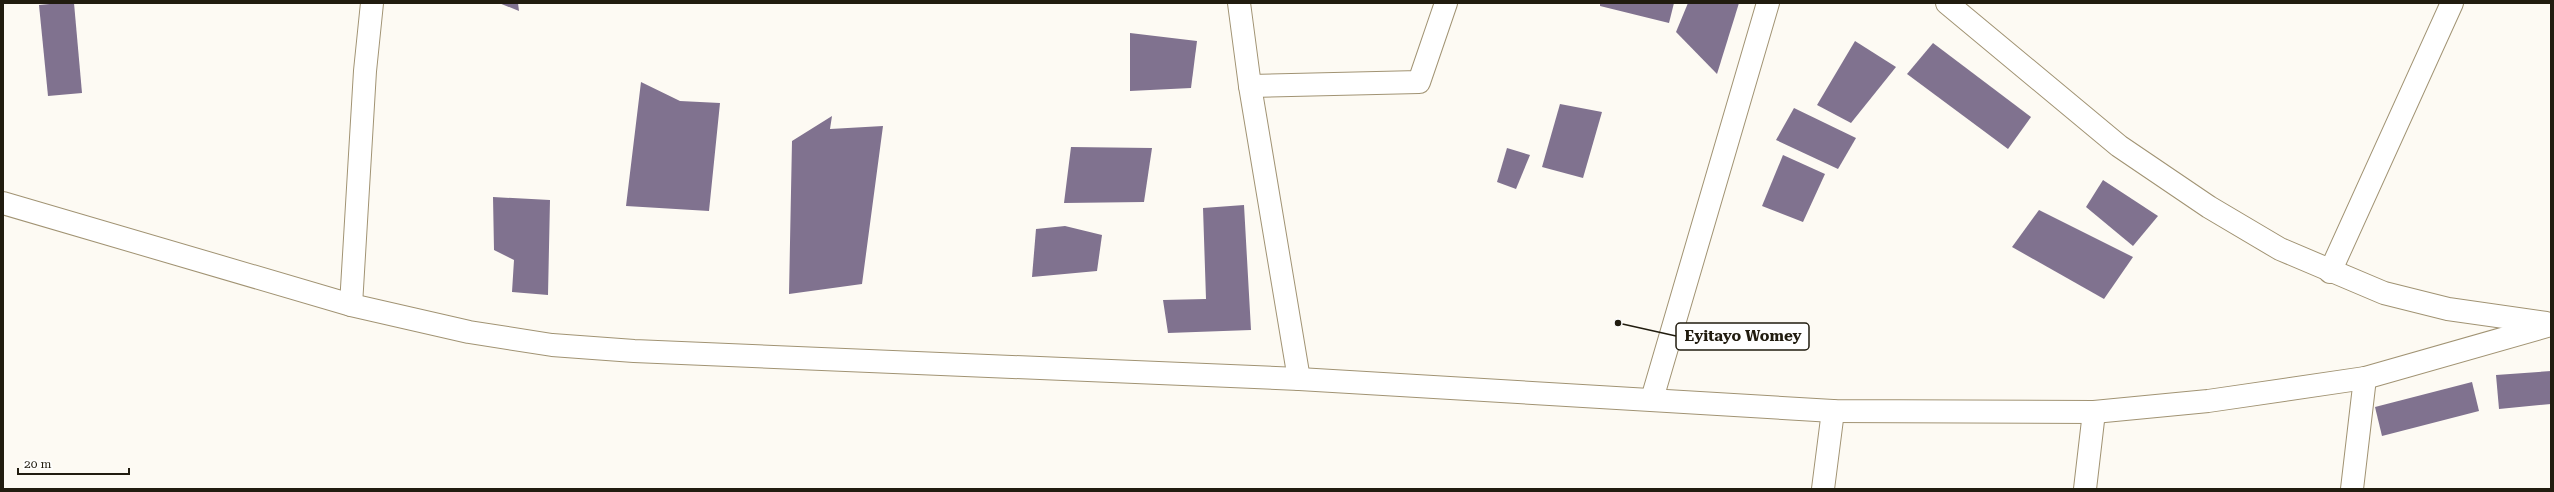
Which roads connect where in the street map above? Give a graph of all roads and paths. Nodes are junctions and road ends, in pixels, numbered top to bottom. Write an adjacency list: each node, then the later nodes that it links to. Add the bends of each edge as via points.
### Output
1 (372, 3): 10 (street, via 365,71)
2 (1239, 3): 7 (street)
3 (1446, 3): 7 (street, via 1419,82)
4 (1768, 3): 14 (street)
5 (1947, 3): 9 (street, via 2119,146 2209,207 2280,249)
6 (2452, 3): 9 (street)
7 (1250, 86): 13 (street)
8 (3, 203): 10 (street)
9 (2330, 272): 11 (street, via 2384,293 2448,309)
10 (351, 305): 13 (street, via 469,332 552,344 634,351)
11 (2551, 324): 12 (street)
12 (2365, 378): 16 (street, via 2208,401); 19 (street)
13 (1298, 379): 14 (street)
14 (1652, 400): 15 (street)
15 (1833, 411): 16 (street); 17 (street)
16 (2094, 412): 18 (street)
17 (1823, 489)
18 (2085, 489)
19 (2352, 489)

